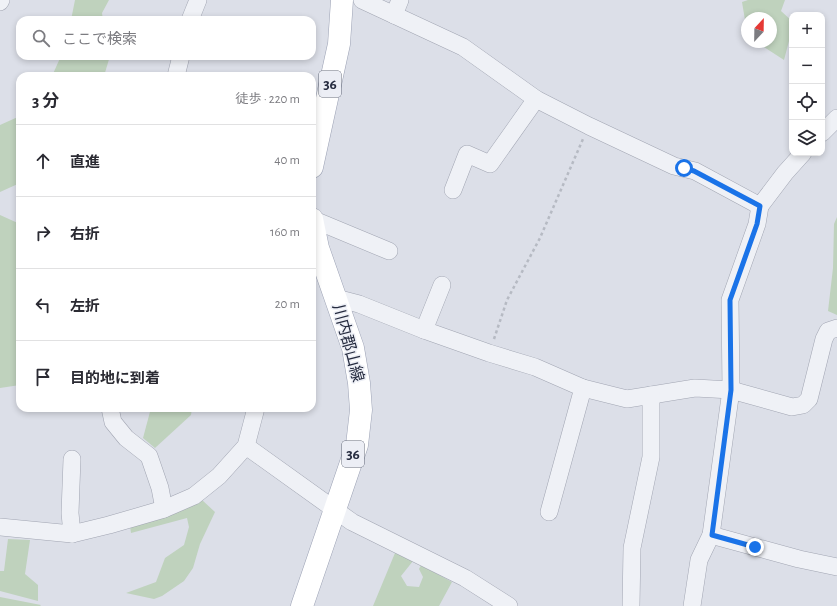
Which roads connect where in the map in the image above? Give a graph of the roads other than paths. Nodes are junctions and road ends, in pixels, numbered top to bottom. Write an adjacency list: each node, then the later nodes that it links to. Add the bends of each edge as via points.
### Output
1 (198, 0): 5 (street)
2 (342, 0): 11 (main road, 36, via 339,44)
3 (362, 0): 4 (street)
4 (397, 8): 8 (street, via 463,47)
5 (192, 16)
6 (180, 60): 7 (street)
7 (177, 72)
8 (536, 99): 13 (street, via 490,164 468,154); 14 (street, via 674,166 694,171)
9 (837, 118): 10 (street)
10 (825, 130)
11 (316, 145)
12 (800, 156): 14 (street)
13 (453, 190)
14 (760, 206): 23 (street, via 757,224 730,300)
15 (316, 221): 16 (street)
16 (390, 251)
17 (316, 252): 19 (main road, 川内郡山線 / 36)
18 (442, 285): 21 (street)
19 (336, 298): 21 (street, via 359,304); 29 (main road, 川内郡山線 / 36, via 353,348 361,410 357,445)
20 (837, 328): 23 (street, via 828,331 824,339 809,399 803,405 792,407)
21 (424, 330): 22 (street, via 535,367)
22 (583, 388): 24 (street, via 627,399); 31 (street)
23 (731, 390): 24 (street, via 695,388); 34 (street)
24 (651, 395): 38 (street, via 651,458 632,548)
25 (111, 412): 30 (street, via 113,422 126,438 149,456)
26 (255, 412): 27 (street)
27 (246, 446): 29 (street); 30 (street, via 220,476 194,496)
28 (72, 459): 33 (street)
29 (334, 508): 36 (main road, 川内郡山線 / 36); 37 (street, via 352,522 465,578)
30 (164, 509): 33 (street)
31 (549, 512)
32 (0, 527): 33 (street)
33 (72, 534)
34 (712, 535): 35 (street); 39 (street, via 699,560)
35 (837, 567)
36 (302, 606)
37 (509, 606)
38 (631, 606)
39 (692, 606)

